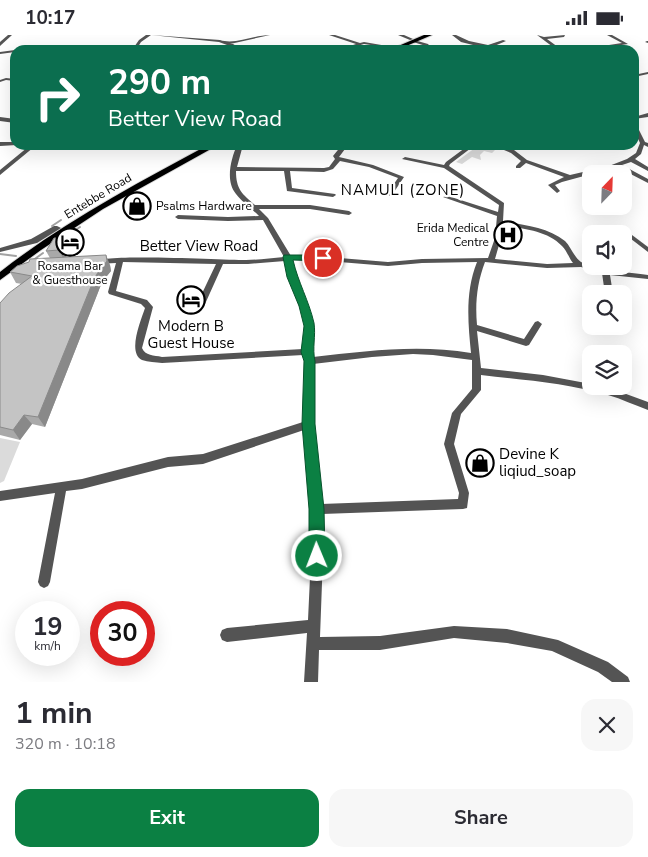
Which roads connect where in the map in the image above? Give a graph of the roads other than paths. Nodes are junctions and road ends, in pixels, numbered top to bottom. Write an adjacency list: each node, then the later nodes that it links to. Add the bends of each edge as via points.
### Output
1 (148, 35): 24 (street)
2 (153, 35): 12 (street)
3 (200, 35): 18 (street)
4 (268, 35): 13 (street)
5 (331, 35): 22 (street)
6 (400, 35): 19 (street)
7 (420, 35): 19 (main road)
8 (429, 35): 19 (main road)
9 (454, 35): 29 (street)
10 (610, 35): 11 (street); 32 (street, via 626,43)
11 (617, 35)
12 (176, 36): 18 (street)
13 (260, 36): 21 (street)
14 (541, 36): 15 (street); 31 (street)
15 (564, 36)
16 (9, 37): 17 (street); 23 (street)
17 (0, 39)
18 (192, 39): 21 (street)
19 (412, 40): 27 (main road); 28 (street)
20 (504, 41): 30 (street)
21 (231, 44)
22 (361, 44): 25 (street); 26 (street)
23 (0, 45)
24 (137, 45)
25 (358, 45)
26 (368, 45)
27 (399, 45)
28 (427, 45)
29 (483, 45)
30 (495, 45)
31 (553, 45)
32 (621, 45)
33 (645, 144): 43 (street)
34 (27, 150): 51 (street)
35 (195, 150): 66 (main road, Entebbe Road)
36 (205, 150): 75 (main road, Entebbe Road, via 100,207)
37 (239, 150): 48 (street)
38 (340, 150): 41 (street, via 335,157)
39 (465, 150): 46 (street)
40 (510, 150): 44 (street)
41 (338, 159): 50 (street, via 326,170); 57 (street, via 400,176)
42 (405, 159): 46 (street)
43 (630, 159): 45 (street); 49 (street)
44 (525, 161): 47 (street); 54 (street)
45 (617, 165)
46 (446, 167): 62 (street, via 501,203)
47 (518, 167)
48 (234, 169): 50 (street); 60 (street, via 236,191)
49 (648, 169)
50 (287, 171): 58 (street, via 289,190)
51 (0, 173)
52 (582, 173): 54 (street)
53 (632, 173): 55 (street)
54 (568, 176): 56 (street, via 551,185)
55 (648, 181)
56 (557, 191)
57 (390, 194)
58 (333, 195)
59 (446, 197): 62 (street)
60 (254, 207): 61 (street, via 301,207); 64 (street)
61 (349, 213)
62 (501, 215): 65 (street)
63 (178, 217): 64 (street)
64 (265, 218): 70 (street)
65 (501, 223): 73 (street); 77 (street, via 555,237)
66 (57, 228): 68 (street, via 34,241); 79 (main road, Entebbe Road)
67 (632, 237): 69 (street)
68 (0, 250)
69 (648, 250)
70 (288, 257): 72 (street, Better View Road, via 388,264); 74 (street, Better View Road); 86 (street, via 292,277 308,316)
71 (120, 260): 74 (street, Better View Road); 76 (street, Better View Road); 86 (street, via 112,293 144,302 149,307 138,348 144,357 187,360 224,355)
72 (482, 260): 73 (street, Better View Road); 85 (street, via 474,279)
73 (491, 261): 77 (street, Better View Road, via 547,266)
74 (220, 262): 83 (street)
75 (17, 263): 78 (street); 81 (main road, Entebbe Road)
76 (84, 263)
77 (581, 265)
78 (28, 266)
79 (0, 270)
80 (631, 275): 82 (street, Better View Road)
81 (0, 277)
82 (648, 277)
83 (201, 304)
84 (538, 324): 85 (street, via 526,343)
85 (472, 325): 87 (street)
86 (307, 352): 88 (street)
87 (475, 357): 88 (street, via 426,350); 89 (street)
88 (309, 361): 91 (street)
89 (477, 371): 90 (street, via 560,381); 94 (street, via 476,390 457,413 449,444 464,493 463,504)
90 (648, 406)
91 (308, 424): 92 (street, via 213,456 168,462); 94 (street)
92 (61, 488): 93 (street); 95 (street)
93 (0, 497)
94 (316, 509): 96 (street, via 317,556)
95 (44, 582)
96 (312, 626): 97 (street); 98 (street)
97 (227, 635)
98 (312, 644): 99 (street); 100 (street, via 380,643 454,633 507,636 553,645 603,667)
99 (311, 682)
100 (623, 682)

